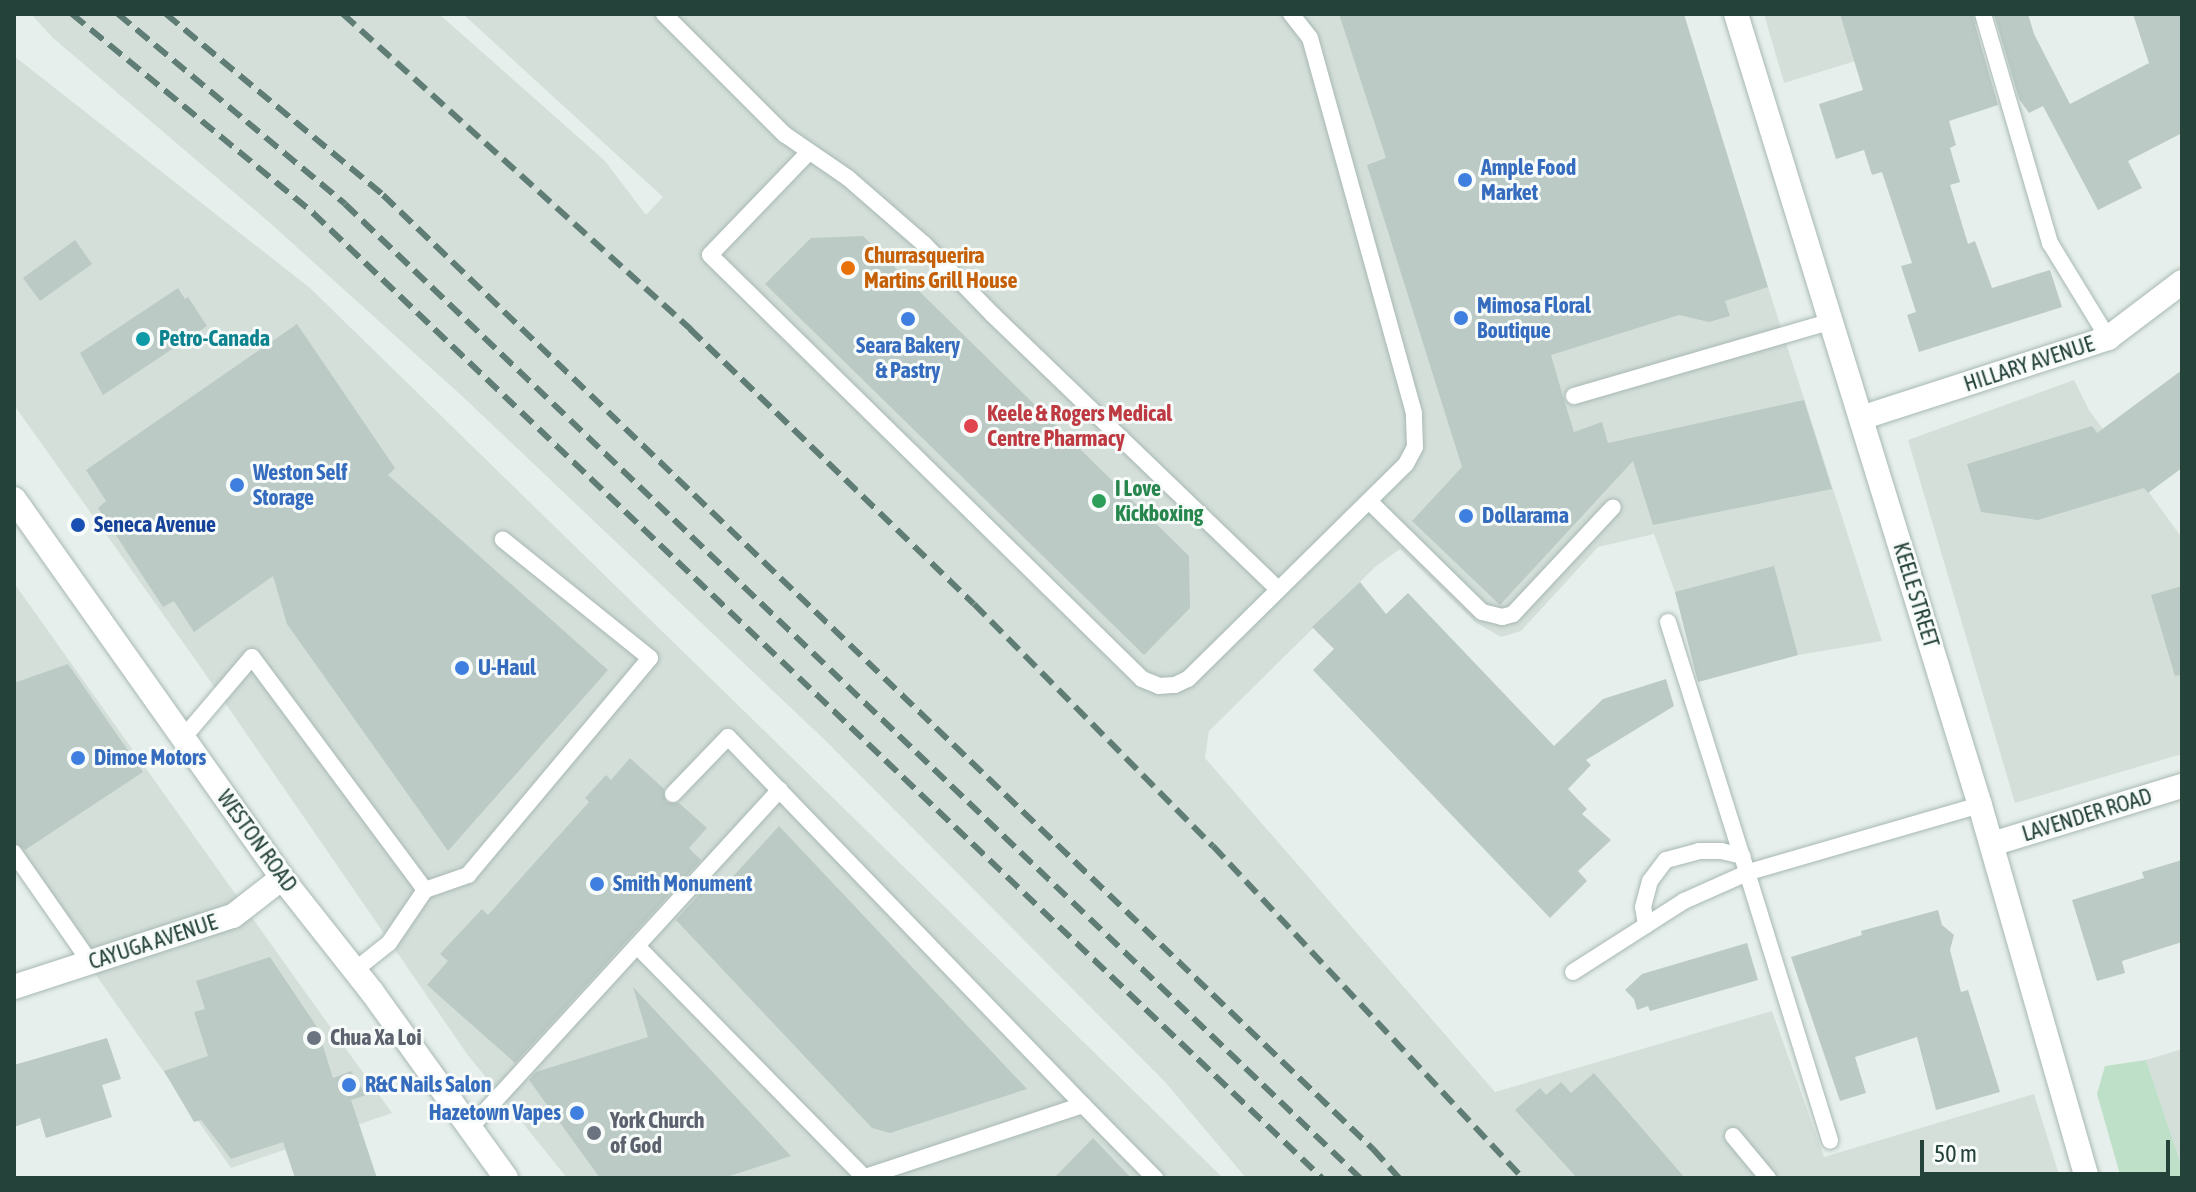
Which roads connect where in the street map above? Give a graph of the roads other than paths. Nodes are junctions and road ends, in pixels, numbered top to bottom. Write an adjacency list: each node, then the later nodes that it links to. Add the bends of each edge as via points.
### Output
1 (664, 14): 5 (lane)
2 (1291, 14): 12 (lane, via 1310,38 1414,413 1415,447 1406,464)
3 (1736, 14): 7 (street, KEELE STREET)
4 (1983, 14): 8 (lane, via 2050,243)
5 (808, 153): 15 (lane, via 848,178 924,244); 15 (lane, via 710,255 1142,679 1159,686 1188,679)
6 (2182, 282): 8 (street, HILLARY AVENUE)
7 (1832, 321): 9 (lane); 10 (street, KEELE STREET)
8 (2108, 338): 10 (street, HILLARY AVENUE)
9 (1574, 396)
10 (1861, 418): 21 (street, KEELE STREET)
11 (14, 499): 17 (street, WESTON ROAD)
12 (1369, 501): 13 (lane, via 1482,612 1502,617 1513,614); 15 (lane)
13 (1613, 507)
14 (503, 540): 26 (lane, via 650,658 468,875)
15 (1278, 589)
16 (1668, 622): 24 (lane)
17 (183, 738): 25 (street, WESTON ROAD); 26 (lane, via 252,657)
18 (2182, 786): 22 (street, LAVENDER ROAD)
19 (780, 790): 20 (lane, via 728,737); 28 (lane); 33 (lane)
20 (673, 794)
21 (1980, 805): 22 (street, KEELE STREET); 24 (lane)
22 (1992, 844): 41 (street, KEELE STREET)
23 (14, 853): 29 (lane)
24 (1745, 864): 27 (lane); 27 (lane, via 1721,851 1666,860 1650,881 1643,907); 36 (lane)
25 (282, 878): 29 (street, CAYUGA AVENUE, via 233,916); 30 (street, WESTON ROAD)
26 (425, 890): 30 (lane, via 389,943)
27 (1646, 925): 31 (lane)
28 (637, 946): 34 (lane); 38 (lane)
29 (90, 962): 32 (street, CAYUGA AVENUE)
30 (355, 970): 34 (street, WESTON ROAD)
31 (1573, 972)
32 (14, 987)
33 (1083, 1105): 38 (lane); 39 (lane)
34 (469, 1129): 37 (street, WESTON ROAD)
35 (1733, 1136): 40 (lane)
36 (1830, 1141)
37 (506, 1178)
38 (864, 1178)
39 (1155, 1178)
40 (1768, 1178)
41 (2087, 1178)

